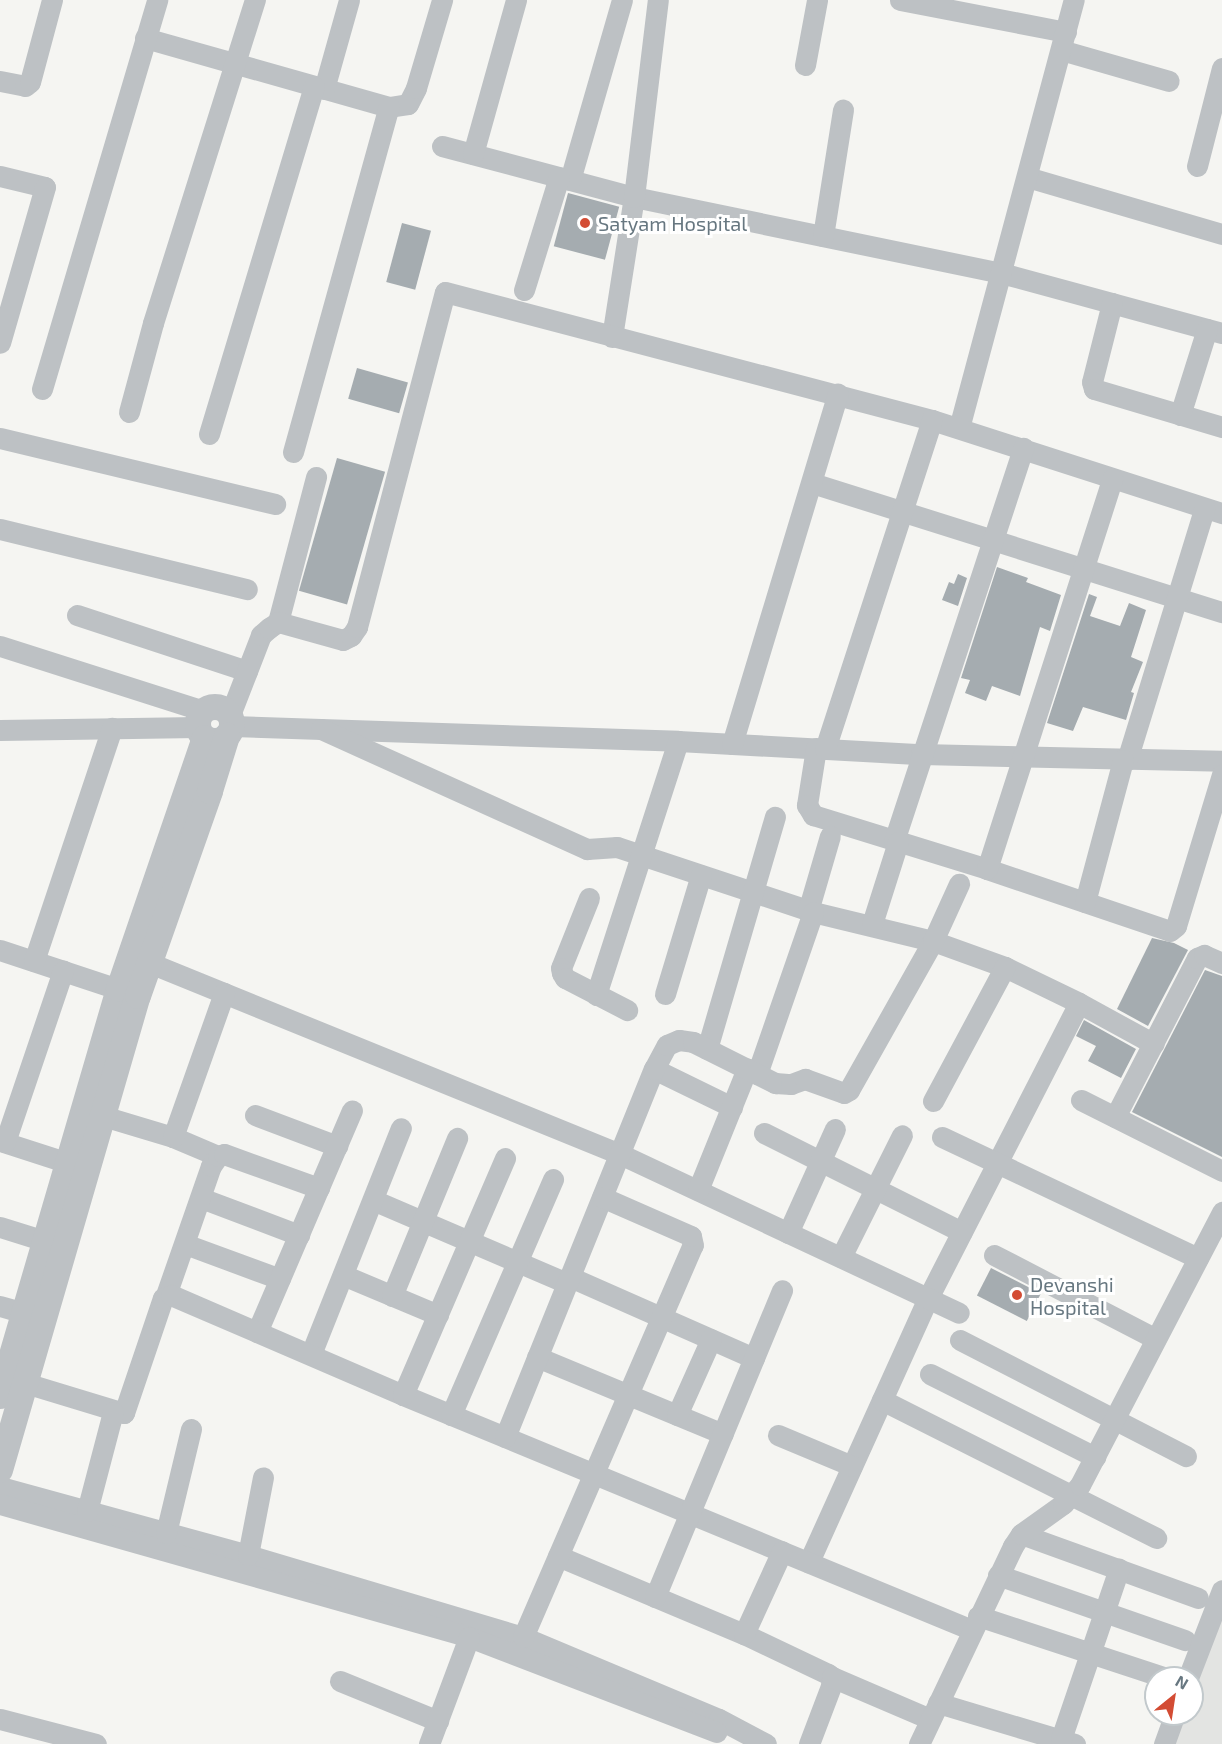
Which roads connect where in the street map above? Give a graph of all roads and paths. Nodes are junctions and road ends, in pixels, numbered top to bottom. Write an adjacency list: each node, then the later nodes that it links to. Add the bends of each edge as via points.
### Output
1 (52, 0): 17 (street, via 30,82 24,86)
2 (158, 0): 12 (street)
3 (255, 0): 14 (street)
4 (349, 0): 19 (street)
5 (442, 0): 20 (street, via 416,88 408,104)
6 (516, 0): 23 (street)
7 (622, 0): 27 (street)
8 (658, 0): 28 (street)
9 (817, 0): 15 (street)
10 (900, 0): 13 (street)
11 (1074, 0): 13 (street)
12 (145, 38): 14 (street); 37 (street)
13 (1063, 41): 18 (street); 26 (street)
14 (236, 63): 19 (street); 39 (street, via 153,323)
15 (805, 65)
16 (1222, 68): 24 (street)
17 (0, 81)
18 (1169, 81)
19 (319, 87): 20 (street); 44 (street)
20 (389, 107): 47 (street)
21 (843, 110): 30 (street)
22 (442, 146): 23 (street)
23 (473, 154): 27 (street)
24 (1197, 165)
25 (0, 176): 36 (street, via 45,187)
26 (1027, 177): 29 (street); 31 (street)
27 (564, 178): 28 (street); 32 (street)
28 (634, 197): 30 (street); 35 (street)
29 (1222, 234)
30 (823, 236): 31 (street)
31 (1001, 273): 33 (street); 43 (street)
32 (524, 290)
33 (1112, 303): 34 (street); 40 (street, via 1092,386)
34 (1214, 331): 40 (street)
35 (612, 337): 38 (street); 61 (street, via 445,292 357,627 351,636 335,639)
36 (0, 343)
37 (42, 389)
38 (838, 394): 41 (street); 50 (street)
39 (129, 412)
40 (1180, 415): 42 (street)
41 (932, 420): 43 (street); 52 (street)
42 (1222, 427)
43 (959, 428): 46 (street)
44 (209, 434)
45 (0, 438): 51 (street)
46 (1023, 448): 49 (street); 55 (street)
47 (293, 452)
48 (316, 477): 61 (street)
49 (1112, 479): 53 (street); 56 (street)
50 (812, 483): 52 (street); 69 (street)
51 (275, 504)
52 (903, 511): 55 (street); 70 (street)
53 (1213, 511): 58 (street)
54 (0, 529): 57 (street)
55 (992, 540): 56 (street); 71 (street)
56 (1083, 569): 58 (street); 72 (street)
57 (247, 590)
58 (1177, 597): 59 (street); 73 (street)
59 (1222, 612)
60 (77, 615): 63 (street)
61 (278, 622): 63 (street, via 261,635)
62 (0, 646): 64 (street)
63 (247, 670): 64 (street)
64 (216, 725): 65 (street); 66 (street); 91 (street); 95 (street)
65 (112, 728): 67 (street); 90 (street)
66 (321, 729): 68 (street); 79 (street, via 587,849 617,847)
67 (0, 730)
68 (678, 741): 69 (street); 79 (street)
69 (732, 744): 70 (street)
70 (820, 748): 71 (street); 78 (street, via 808,810 819,818)
71 (921, 754): 72 (street); 78 (street)
72 (1022, 756): 73 (street); 80 (street)
73 (1125, 760): 74 (street); 85 (street)
74 (1222, 761)
75 (1222, 775): 85 (street, via 1175,929 1170,931)
76 (775, 817): 83 (street)
77 (830, 836): 86 (street)
78 (896, 841): 80 (street); 87 (street)
79 (642, 854): 81 (street); 98 (street)
80 (987, 869): 85 (street)
81 (701, 874): 83 (street); 97 (street)
82 (959, 884): 88 (street)
83 (754, 892): 86 (street); 102 (street)
84 (589, 898): 98 (street, via 561,968 565,978)
85 (1085, 902)
86 (810, 911): 87 (street); 104 (street)
87 (872, 924): 88 (street)
88 (933, 941): 93 (street); 104 (street, via 849,1090 838,1092 805,1079 783,1085)
89 (0, 950): 90 (street)
90 (34, 961): 94 (street)
91 (150, 963): 95 (street); 96 (street)
92 (1222, 963): 101 (street, via 1204,955 1197,958)
93 (1005, 967): 99 (street); 106 (street)
94 (63, 971): 95 (street); 119 (street)
95 (129, 993): 109 (street)
96 (224, 993): 116 (street); 121 (street)
97 (665, 994)
98 (596, 995): 100 (street)
99 (1079, 1003): 101 (street); 126 (street)
100 (627, 1010)
101 (1154, 1044): 111 (street)
102 (706, 1049): 103 (street, via 693,1042 672,1041); 104 (street)
103 (654, 1069): 107 (street); 121 (street)
104 (752, 1072): 107 (street)
105 (1081, 1100): 111 (street)
106 (933, 1101)
107 (732, 1107): 131 (street)
108 (352, 1110): 120 (street)
109 (93, 1113): 116 (street); 125 (street); 166 (street)
110 (255, 1115): 120 (street)
111 (1115, 1117): 127 (street)
112 (401, 1128): 134 (street)
113 (835, 1129): 124 (street)
114 (764, 1133): 124 (street)
115 (902, 1135): 130 (street)
116 (173, 1137): 122 (street)
117 (942, 1137): 126 (street)
118 (457, 1138): 136 (street)
119 (3, 1141): 125 (street)
120 (337, 1146): 129 (street)
121 (620, 1154): 131 (street); 132 (street)
122 (218, 1156): 129 (street, via 224,1154); 133 (street)
123 (505, 1158): 142 (street)
124 (821, 1161): 130 (street); 139 (street)
125 (68, 1163): 141 (street)
126 (998, 1163): 138 (street); 146 (street)
127 (1222, 1171)
128 (553, 1179): 147 (street)
129 (319, 1188): 140 (street)
130 (876, 1189): 138 (street); 145 (street)
131 (698, 1190): 139 (street)
132 (602, 1197): 150 (street); 158 (street, via 693,1240)
133 (201, 1198): 140 (street); 143 (street)
134 (373, 1200): 136 (street); 148 (street)
135 (1222, 1212): 146 (street)
136 (423, 1221): 142 (street); 153 (street)
137 (0, 1227): 141 (street)
138 (962, 1232): 154 (street)
139 (788, 1233): 145 (street)
140 (299, 1235): 149 (street)
141 (45, 1241): 155 (street)
142 (469, 1241): 147 (street); 157 (street)
143 (185, 1244): 149 (street); 152 (street)
144 (994, 1255): 161 (street)
145 (841, 1257): 154 (street)
146 (1198, 1258): 161 (street)
147 (517, 1262): 150 (street); 172 (street)
148 (343, 1275): 153 (street); 163 (street)
149 (280, 1279): 159 (street)
150 (569, 1280): 158 (street); 164 (street)
151 (782, 1290): 165 (street)
152 (166, 1295): 159 (street); 171 (street, via 127,1408 124,1413)
153 (392, 1296): 157 (street)
154 (928, 1299): 156 (street); 170 (street)
155 (12, 1310): 166 (street)
156 (959, 1313)
157 (438, 1315): 168 (street)
158 (663, 1318): 160 (street); 169 (street)
159 (257, 1332): 163 (street)
160 (711, 1339): 165 (street); 173 (street)
161 (1156, 1339): 174 (street)
162 (960, 1340): 174 (street)
163 (311, 1354): 168 (street)
164 (537, 1357): 169 (street); 178 (street)
165 (754, 1358): 176 (street)
166 (8, 1373): 171 (street); 182 (street)
167 (930, 1374): 180 (street)
168 (403, 1395): 172 (street)
169 (628, 1395): 173 (street); 183 (street)
170 (882, 1400): 181 (street); 186 (street)
171 (112, 1412): 188 (street)
172 (452, 1415): 178 (street)
173 (677, 1415): 176 (street)
174 (1116, 1418): 179 (street); 180 (street)
175 (191, 1429): 190 (street)
176 (723, 1434): 189 (street)
177 (778, 1435): 181 (street)
178 (505, 1437): 183 (street)
179 (1186, 1456)
180 (1095, 1457): 186 (street)
181 (852, 1466): 196 (street)
182 (0, 1470)
183 (593, 1474): 189 (street); 195 (street)
184 (263, 1477): 194 (street)
185 (0, 1487): 188 (street)
186 (1073, 1495): 191 (street); 192 (street)
187 (0, 1504): 205 (street)
188 (87, 1511): 190 (street)
189 (690, 1514): 193 (street); 200 (street)
190 (166, 1533): 194 (street)
191 (1021, 1534): 197 (street); 198 (street)
192 (1156, 1538)
193 (782, 1551): 196 (street); 204 (street)
194 (249, 1555): 206 (street)
195 (558, 1556): 200 (street); 206 (street)
196 (808, 1562): 203 (street)
197 (1119, 1569): 201 (street); 202 (street)
198 (998, 1575): 202 (street); 203 (street)
199 (1222, 1590): 209 (street)
200 (654, 1597): 204 (street)
201 (1198, 1598)
202 (1104, 1612): 207 (street); 208 (street)
203 (975, 1623): 208 (street); 213 (street)
204 (744, 1634): 211 (street)
205 (469, 1637): 215 (street); 217 (street)
206 (523, 1637): 222 (street, via 718,1719)
207 (1185, 1640)
208 (1090, 1653): 210 (street); 218 (street)
209 (1193, 1666)
210 (1144, 1671)
211 (832, 1677): 213 (street); 223 (street)
212 (340, 1681): 215 (street)
213 (934, 1711): 218 (street); 224 (street)
214 (0, 1719): 219 (street)
215 (438, 1721): 220 (street)
216 (1171, 1726): 225 (street)
217 (713, 1738): 221 (street)
218 (1068, 1742)
219 (96, 1744)
220 (429, 1744)
221 (757, 1744)
222 (766, 1744)
223 (809, 1744)
224 (919, 1744)
225 (1164, 1744)

